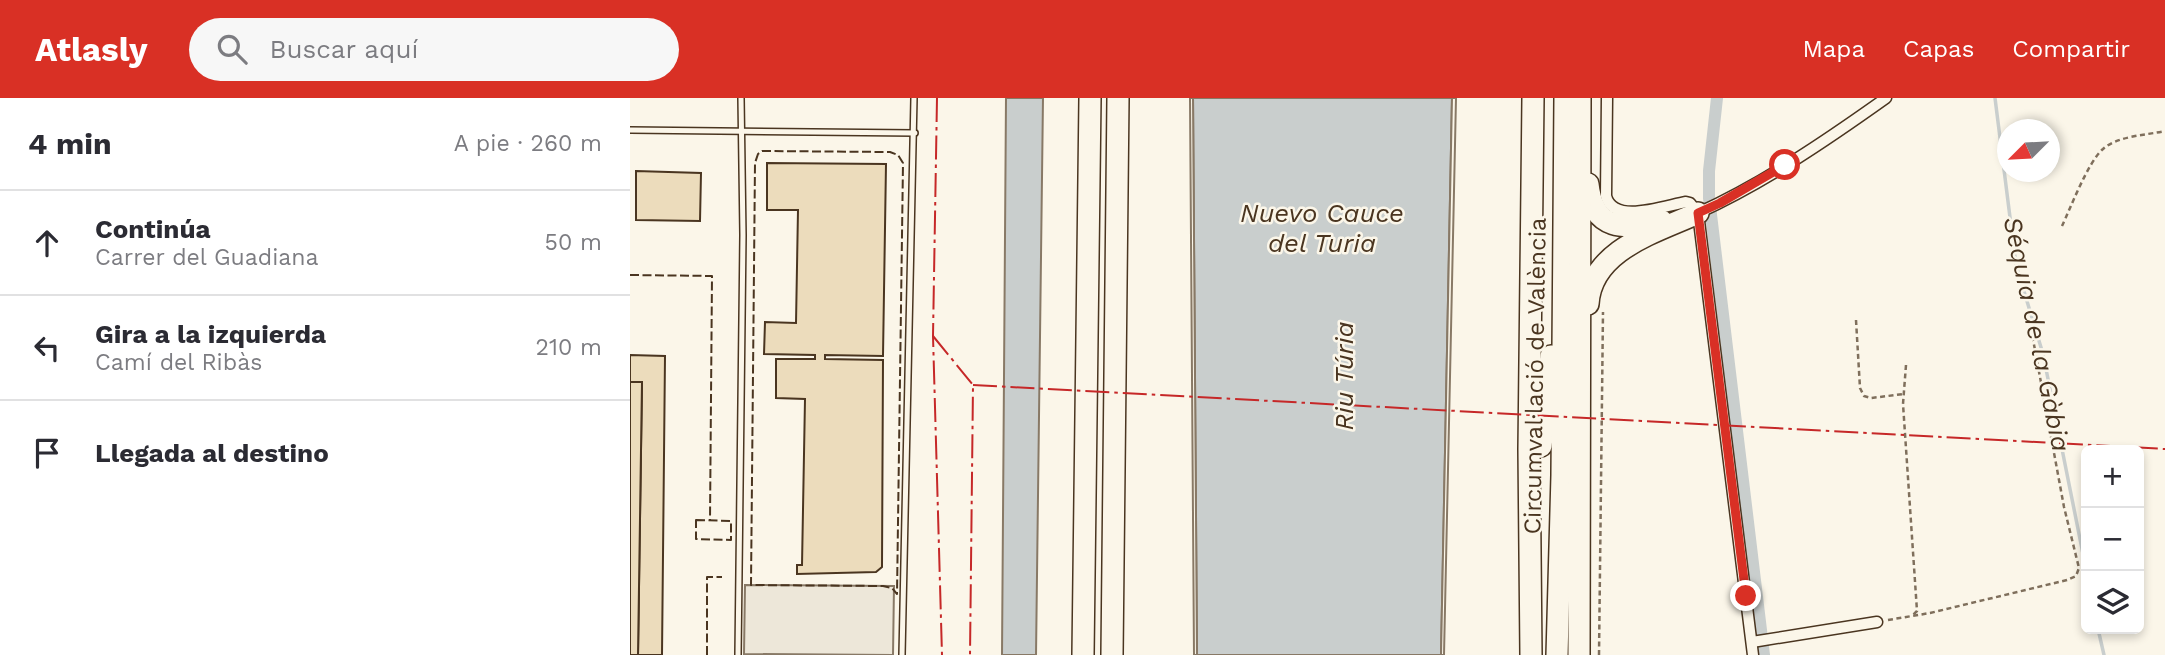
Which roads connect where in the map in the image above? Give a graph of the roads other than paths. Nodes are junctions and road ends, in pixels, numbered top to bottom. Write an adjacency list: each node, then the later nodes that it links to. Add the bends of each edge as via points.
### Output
1 (741, 98): 11 (lane)
2 (914, 98): 12 (lane)
3 (1090, 98): 21 (highway)
4 (1118, 98): 22 (highway)
5 (1533, 98): 16 (highway, Circumval·lació de València)
6 (1564, 98): 13 (highway, Circumval·lació de València)
7 (1583, 98): 14 (highway, via 1589,193 1601,218 1632,227); 15 (highway)
8 (1607, 98): 14 (street, via 1608,204 1626,213 1686,202)
9 (1886, 98): 14 (street, via 1842,130)
10 (630, 130): 11 (lane)
11 (741, 131): 12 (lane); 19 (lane)
12 (915, 133): 20 (lane)
13 (1564, 147): 16 (highway, via 1558,299); 24 (highway, Circumval·lació de València)
14 (1698, 213): 15 (highway, via 1615,254 1594,278 1588,295); 18 (street)
15 (1580, 436): 25 (highway)
16 (1531, 563): 23 (highway, Circumval·lació de València)
17 (1877, 622): 18 (street)
18 (1752, 642): 26 (street)
19 (737, 655)
20 (902, 655)
21 (1083, 655)
22 (1111, 655)
23 (1531, 655)
24 (1557, 655)
25 (1579, 655)
26 (1753, 655)

